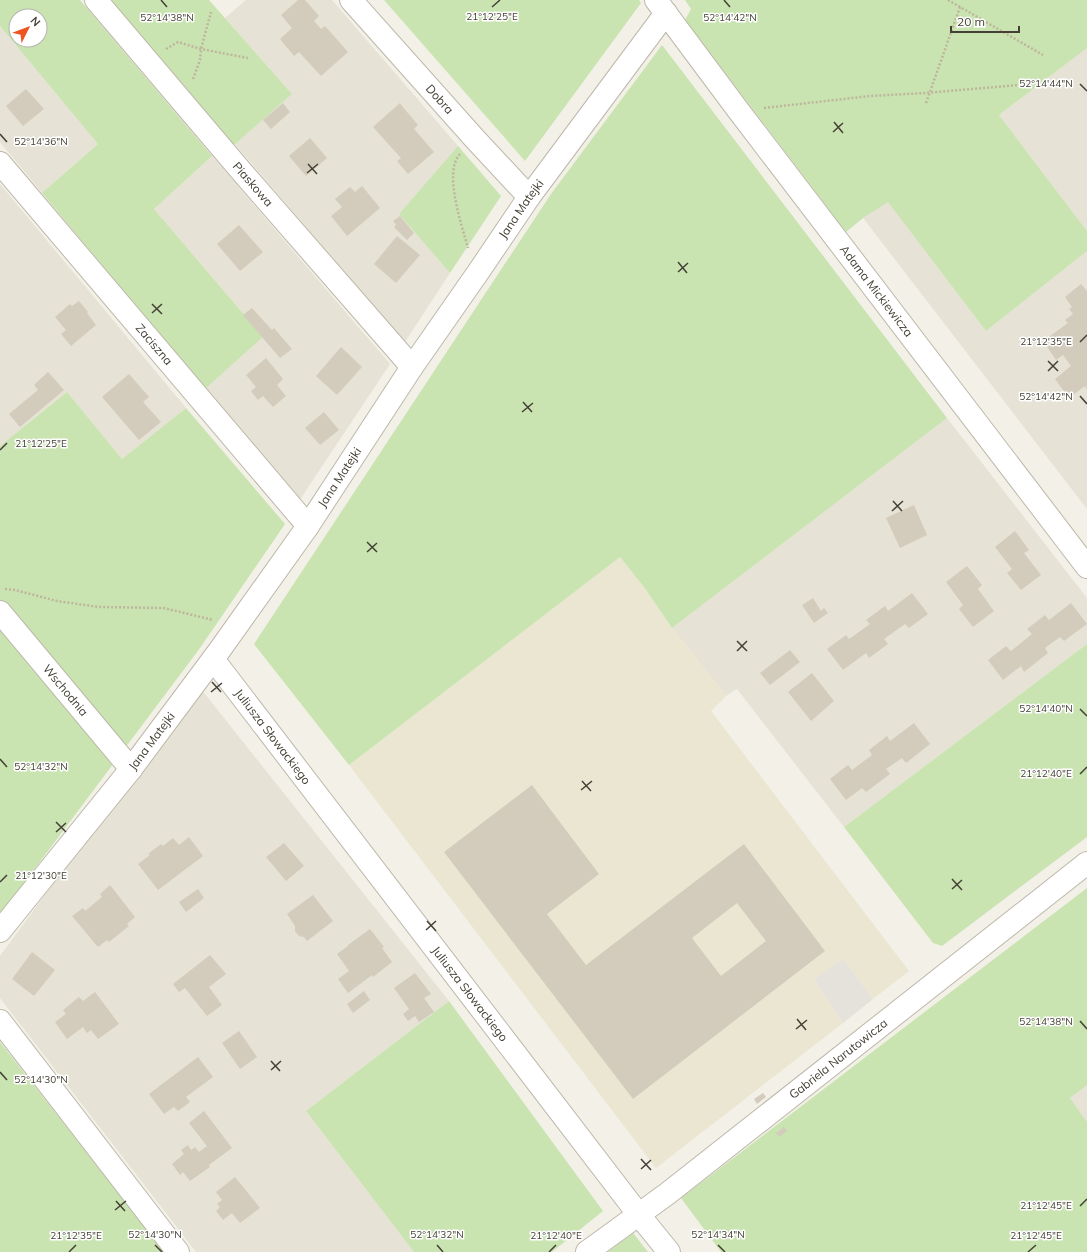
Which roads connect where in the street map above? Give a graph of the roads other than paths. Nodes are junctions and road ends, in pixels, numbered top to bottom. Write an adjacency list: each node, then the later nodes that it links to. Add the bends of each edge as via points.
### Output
1 (96, 0): 6 (street, Piaskowa)
2 (351, 0): 5 (street, Dobra)
3 (661, 7): 5 (street, Jana Matejki); 8 (street, Adama Mickiewicza)
4 (0, 163): 7 (street, Zaciszna)
5 (529, 197): 6 (street, Jana Matejki)
6 (412, 367): 7 (street, Jana Matejki)
7 (308, 526): 10 (street, Jana Matejki)
8 (1087, 567)
9 (0, 612): 11 (street, Wschodnia)
10 (213, 659): 11 (street, Jana Matejki); 15 (street, Juliusza Słowackiego)
11 (132, 769): 13 (street, Jana Matejki)
12 (1087, 864): 15 (street, Gabriela Narutowicza)
13 (0, 931)
14 (0, 1021): 16 (street)
15 (639, 1215): 17 (street, Gabriela Narutowicza); 18 (street, Juliusza Słowackiego)
16 (178, 1252)
17 (587, 1252)
18 (669, 1252)

